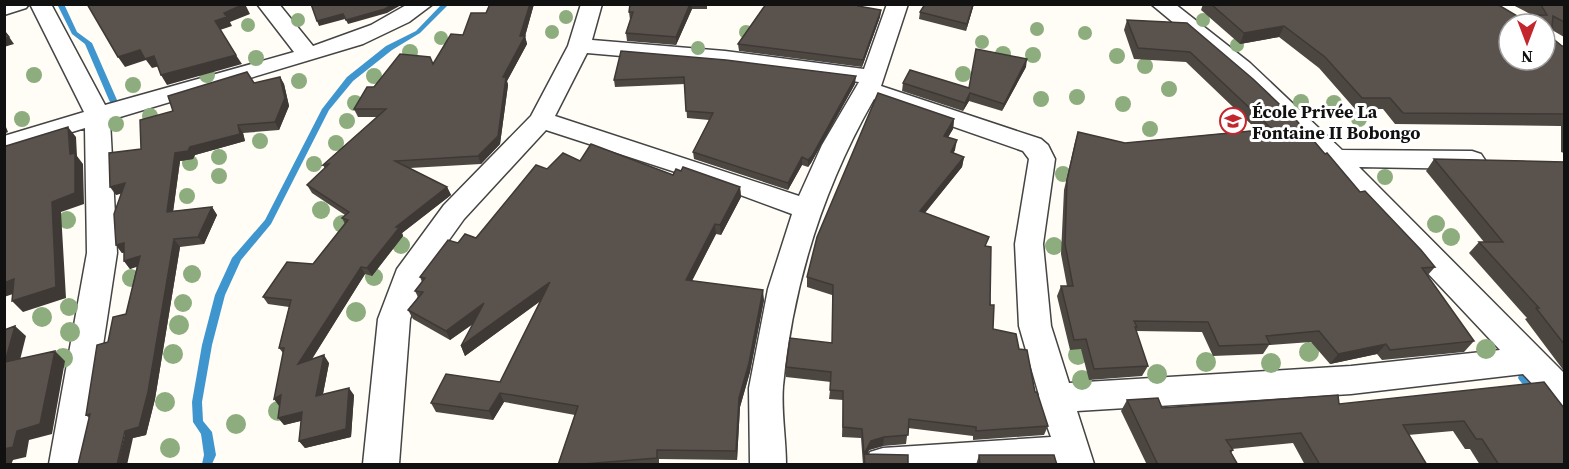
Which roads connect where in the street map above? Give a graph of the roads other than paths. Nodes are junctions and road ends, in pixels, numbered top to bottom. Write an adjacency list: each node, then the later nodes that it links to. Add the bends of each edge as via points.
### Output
1 (19, 4): 8 (street)
2 (40, 4): 12 (street)
3 (267, 4): 10 (street)
4 (423, 4): 10 (street, via 404,18)
5 (592, 4): 9 (street)
6 (898, 4): 11 (street)
7 (1161, 4): 15 (street, via 1242,68)
8 (4, 9)
9 (579, 46): 11 (street, via 765,60); 13 (street)
10 (308, 54): 12 (street)
11 (869, 83): 17 (street, via 835,145); 20 (street, via 1039,151 1042,159 1029,244 1035,326)
12 (97, 114): 14 (street); 22 (street, via 102,253)
13 (541, 120): 17 (street); 23 (street, via 454,212 412,269 394,319)
14 (4, 145)
15 (1336, 158): 16 (street); 18 (street)
16 (1495, 161)
17 (807, 209): 24 (street, via 783,289 766,388)
18 (1529, 360): 19 (street); 20 (street, via 1352,380)
19 (1564, 395)
20 (1054, 398): 21 (street)
21 (1073, 458): 25 (street)
22 (67, 465)
23 (381, 465)
24 (768, 465)
25 (883, 465)

